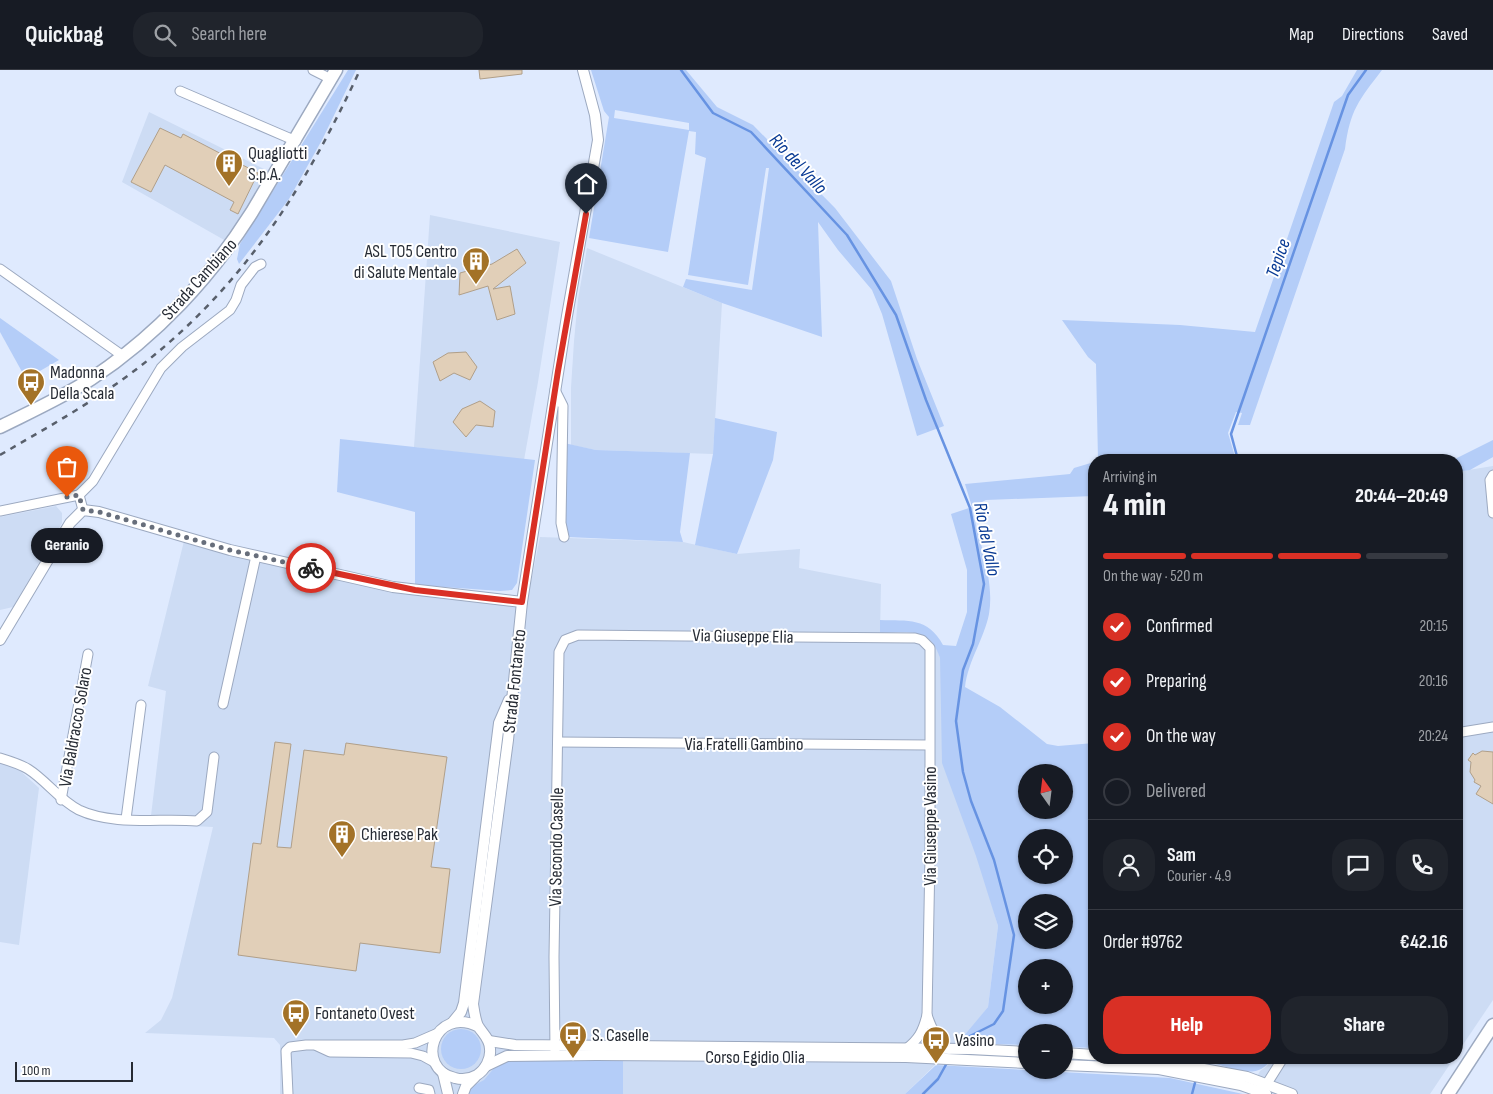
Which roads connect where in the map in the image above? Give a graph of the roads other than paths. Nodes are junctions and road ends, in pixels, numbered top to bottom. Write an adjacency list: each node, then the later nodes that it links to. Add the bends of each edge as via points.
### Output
1 (312, 70): 3 (street)
2 (583, 70): 9 (street, Strada Fontaneto, via 596,115 598,140)
3 (334, 74): 5 (main road, Strada Cambiano)
4 (180, 91): 5 (street)
5 (296, 141): 8 (main road, Strada Cambiano, via 238,234 209,272)
6 (261, 264): 12 (street, via 255,266 241,285 230,310 182,347 161,368 93,481)
7 (0, 269): 8 (street)
8 (123, 356): 10 (main road, Strada Cambiano, via 90,379)
9 (555, 390): 16 (street, via 563,406 561,523); 18 (street, Strada Fontaneto)
10 (0, 427)
11 (1493, 475): 15 (street, via 1490,480)
12 (79, 495): 13 (street); 14 (street)
13 (83, 510): 17 (street); 19 (street, via 70,523)
14 (0, 511)
15 (1493, 513)
16 (564, 537)
17 (256, 556): 18 (street, via 393,587); 24 (street)
18 (522, 602): 23 (street, Strada Fontaneto)
19 (0, 640)
20 (565, 640): 21 (street, Via Giuseppe Elia, via 578,635); 28 (street, Via Secondo Caselle, via 559,652)
21 (922, 640): 29 (street, Via Giuseppe Vasino, via 930,648)
22 (88, 654): 32 (street, Via Baldracco Solaro)
23 (512, 692): 35 (street, via 499,723 464,1003); 37 (street, Strada Fontaneto, via 473,1004)
24 (223, 704)
25 (142, 705): 33 (street)
26 (1493, 727): 27 (street)
27 (1463, 732)
28 (558, 742): 29 (street, Via Fratelli Gambino); 40 (street, Via Secondo Caselle)
29 (929, 744): 34 (street, Via Giuseppe Vasino)
30 (214, 757): 33 (street, via 207,812 197,821)
31 (0, 758): 32 (street, via 30,770)
32 (62, 800): 33 (street, via 81,811)
33 (126, 819)
34 (927, 1015): 42 (street, Via Giuseppe Vasino, via 923,1031); 43 (street, Via Giuseppe Vasino, via 938,1040)
35 (452, 1023): 37 (street, via 461,1021); 38 (street)
36 (1493, 1025): 64 (main road)
37 (479, 1027): 39 (street, Strada Fontaneto)
38 (438, 1033): 41 (street, via 405,1045); 48 (street, via 432,1047)
39 (489, 1041): 40 (street, Corso Egidio Olia, via 515,1045); 53 (street)
40 (555, 1044): 42 (street, Corso Egidio Olia); 47 (street, Via Secondo Caselle)
41 (314, 1045): 48 (street, via 330,1052 412,1053); 59 (street, via 296,1045 286,1051)
42 (906, 1049): 43 (street, Corso Egidio Olia)
43 (949, 1049): 44 (street, Corso Egidio Olia)
44 (1018, 1052)
45 (1073, 1054): 46 (street)
46 (1088, 1055)
47 (556, 1056): 49 (street, Corso Egidio Olia, via 941,1059); 53 (street, Corso Egidio Olia, via 506,1056)
48 (434, 1062): 55 (street)
49 (1018, 1063)
50 (1167, 1064): 54 (street)
51 (1280, 1064): 58 (street)
52 (1073, 1065): 54 (street)
53 (486, 1066): 56 (street)
54 (1193, 1071): 58 (street, via 1206,1079); 58 (street, via 1211,1069 1247,1076)
55 (443, 1073): 56 (street, via 459,1080); 61 (street)
56 (476, 1075): 62 (street)
57 (419, 1088): 60 (street, via 429,1090)
58 (1265, 1090): 63 (street)
59 (288, 1094)
60 (430, 1094)
61 (448, 1094)
62 (463, 1094)
63 (1292, 1094)
64 (1448, 1094)

